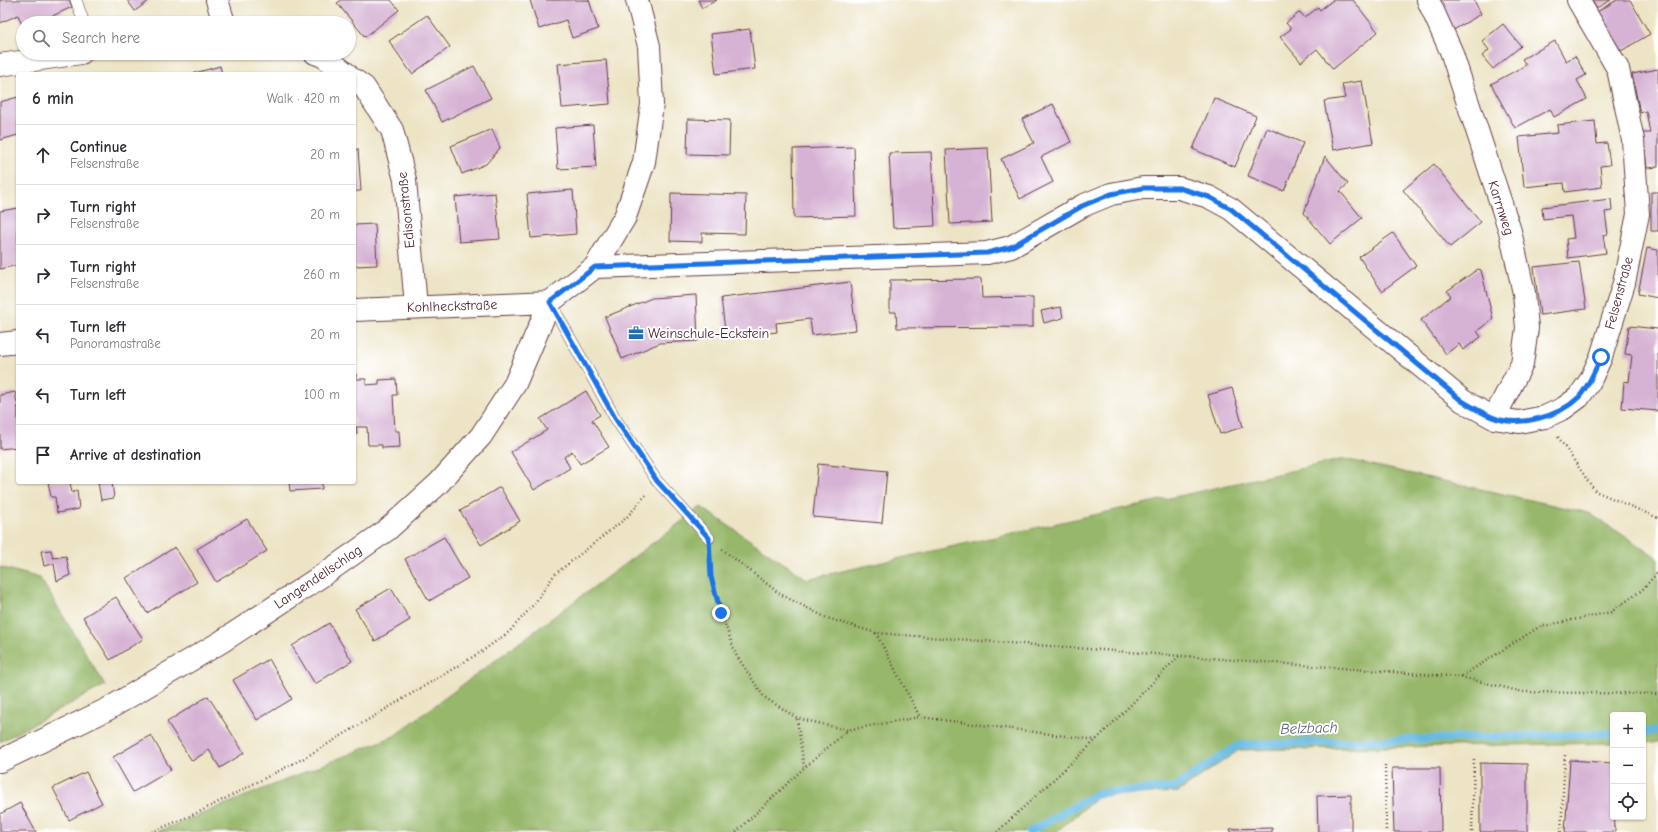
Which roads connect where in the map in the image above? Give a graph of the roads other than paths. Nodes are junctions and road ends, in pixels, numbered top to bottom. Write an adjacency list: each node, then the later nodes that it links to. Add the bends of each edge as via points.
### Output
1 (76, 0): 6 (lane)
2 (217, 0): 7 (street)
3 (637, 0): 13 (street, via 649,46 652,104 644,162 625,217)
4 (1428, 0): 19 (street, Karrnweg, via 1451,51 1510,231 1524,293 1527,328 1522,364)
5 (1578, 0): 19 (street, Felsenstraße, via 1618,69 1633,140 1638,214 1624,283 1601,357 1579,397 1564,408 1544,417 1519,422)
6 (82, 16)
7 (222, 16)
8 (34, 60): 10 (street)
9 (328, 60): 11 (street)
10 (0, 65)
11 (344, 72)
12 (356, 81): 15 (street, Edisonstraße, via 364,87 392,130 405,180)
13 (595, 267): 14 (street); 19 (street, Felsenstraße, via 987,253 1011,247 1082,206 1111,194 1143,188 1179,188 1209,197 1231,209 1462,401)
14 (550, 302): 15 (street, Kohlheckstraße); 20 (lane, via 615,418 657,481); 21 (street, Langendellschlag, via 515,384 481,436 438,484 387,530 221,642 108,709)
15 (416, 307): 16 (street, Kohlheckstraße)
16 (356, 310)
17 (16, 342): 18 (street)
18 (0, 344)
19 (1494, 418)
20 (709, 538)
21 (0, 761)

